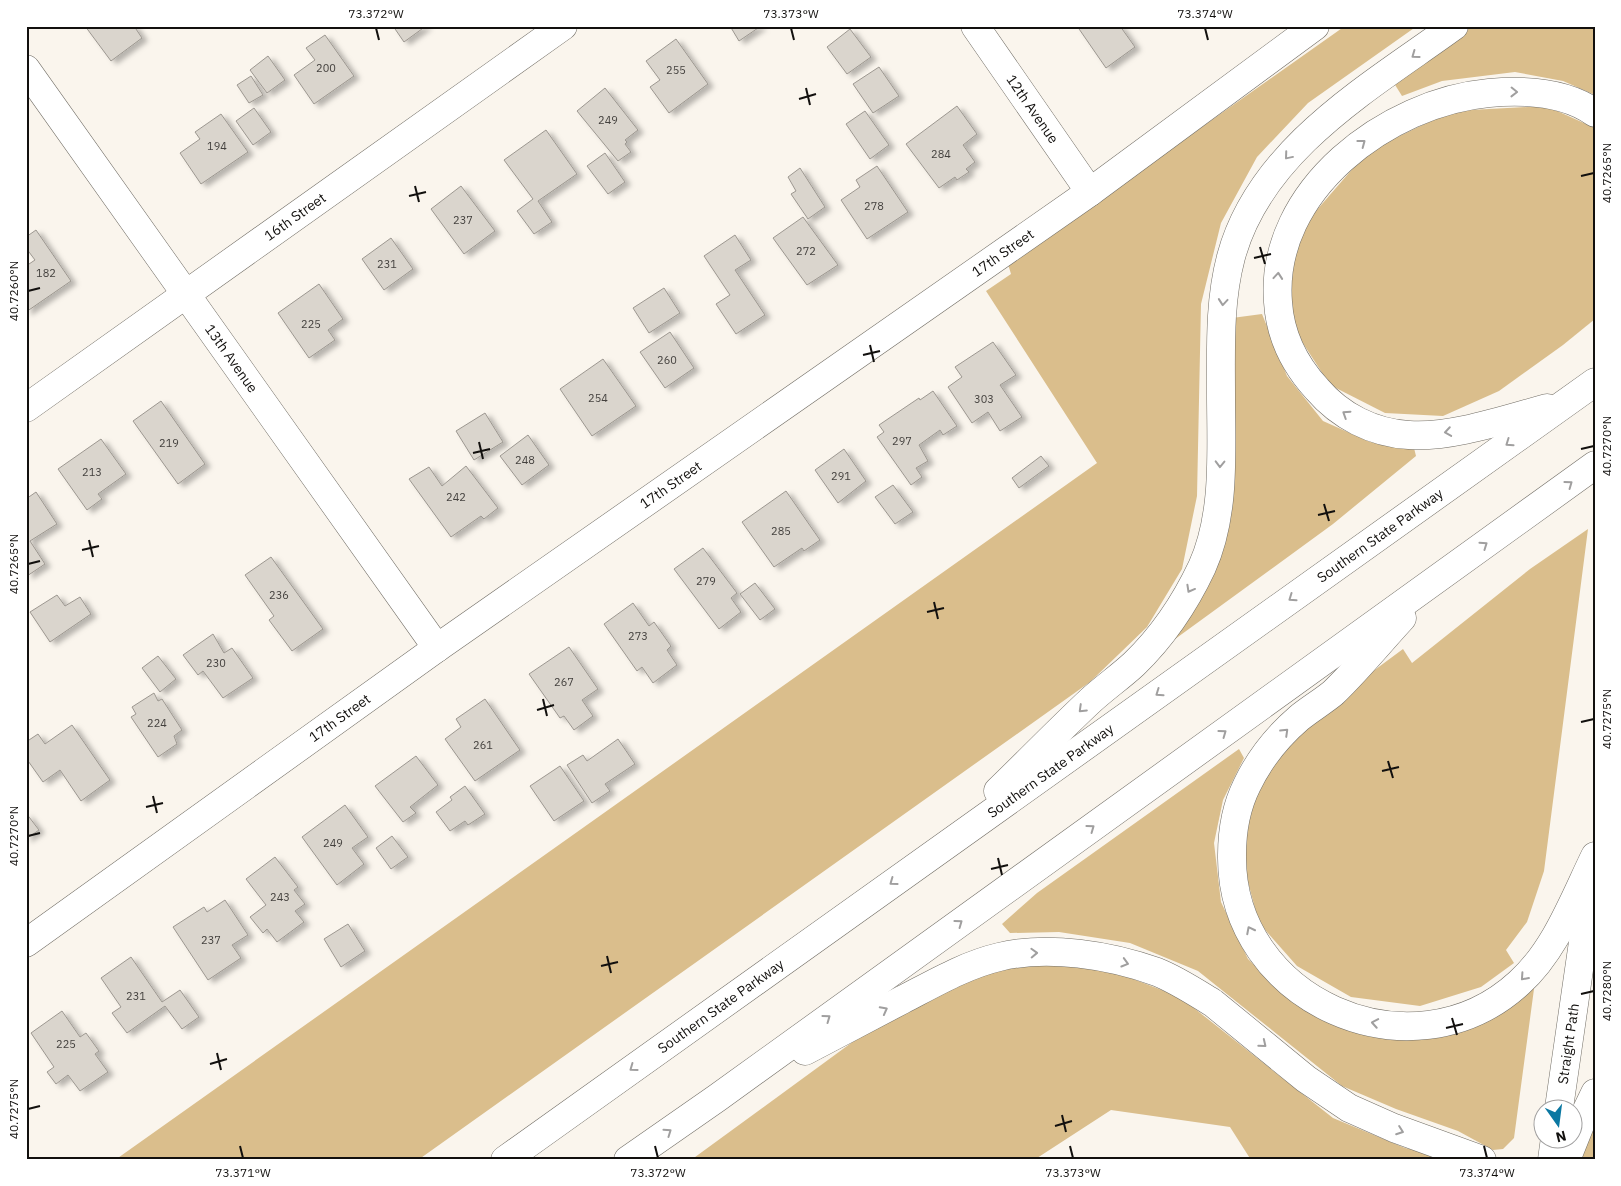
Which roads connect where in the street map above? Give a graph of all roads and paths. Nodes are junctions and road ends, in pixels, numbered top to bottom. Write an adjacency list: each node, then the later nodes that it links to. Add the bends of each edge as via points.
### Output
1 (563, 26): 8 (main road, 16th Street)
2 (974, 26): 7 (main road, 12th Avenue)
3 (1315, 26): 7 (main road, 17th Street)
4 (1454, 26): 15 (main road, one-way to 15, via 1331,116 1297,146 1259,195 1238,235 1223,298 1218,506 1203,565 1179,609 1135,663 1091,700)
5 (26, 70): 8 (main road, 13th Avenue)
6 (1595, 113): 10 (main road, one-way to 6, via 1428,435 1391,433 1355,420 1321,394 1296,362 1282,326 1278,271 1291,228 1314,190 1348,154 1385,127 1407,116 1454,98 1500,92 1551,96)
7 (1090, 192): 14 (main road, 17th Street)
8 (187, 294): 11 (main road, 16th Street); 14 (main road, 13th Avenue)
9 (1595, 382): 10 (main road, Southern State Parkway)
10 (1563, 404): 15 (main road, Southern State Parkway, one-way to 15)
11 (26, 408)
12 (1595, 465): 13 (main road, one-way to 12)
13 (1444, 573): 16 (main road, one-way to 13, via 1549,946 1520,982 1488,1006 1447,1021 1427,1025 1379,1024 1353,1019 1329,1009 1290,983 1260,949 1249,930 1240,910 1232,872 1236,814 1246,786 1279,737 1332,693); 19 (main road, one-way to 13)
14 (437, 648): 17 (main road, 17th Street)
15 (933, 854): 21 (main road, Southern State Parkway, one-way to 21)
16 (1595, 858): 20 (main road, Straight Path)
17 (26, 943)
18 (1595, 1093): 24 (main road)
19 (717, 1098): 22 (main road, one-way to 19); 23 (main road, one-way to 23, via 960,971 1018,954 1097,956 1157,972 1213,1003 1306,1079 1349,1108)
20 (1561, 1098)
21 (504, 1160)
22 (628, 1160)
23 (1482, 1160)
24 (1566, 1160)

